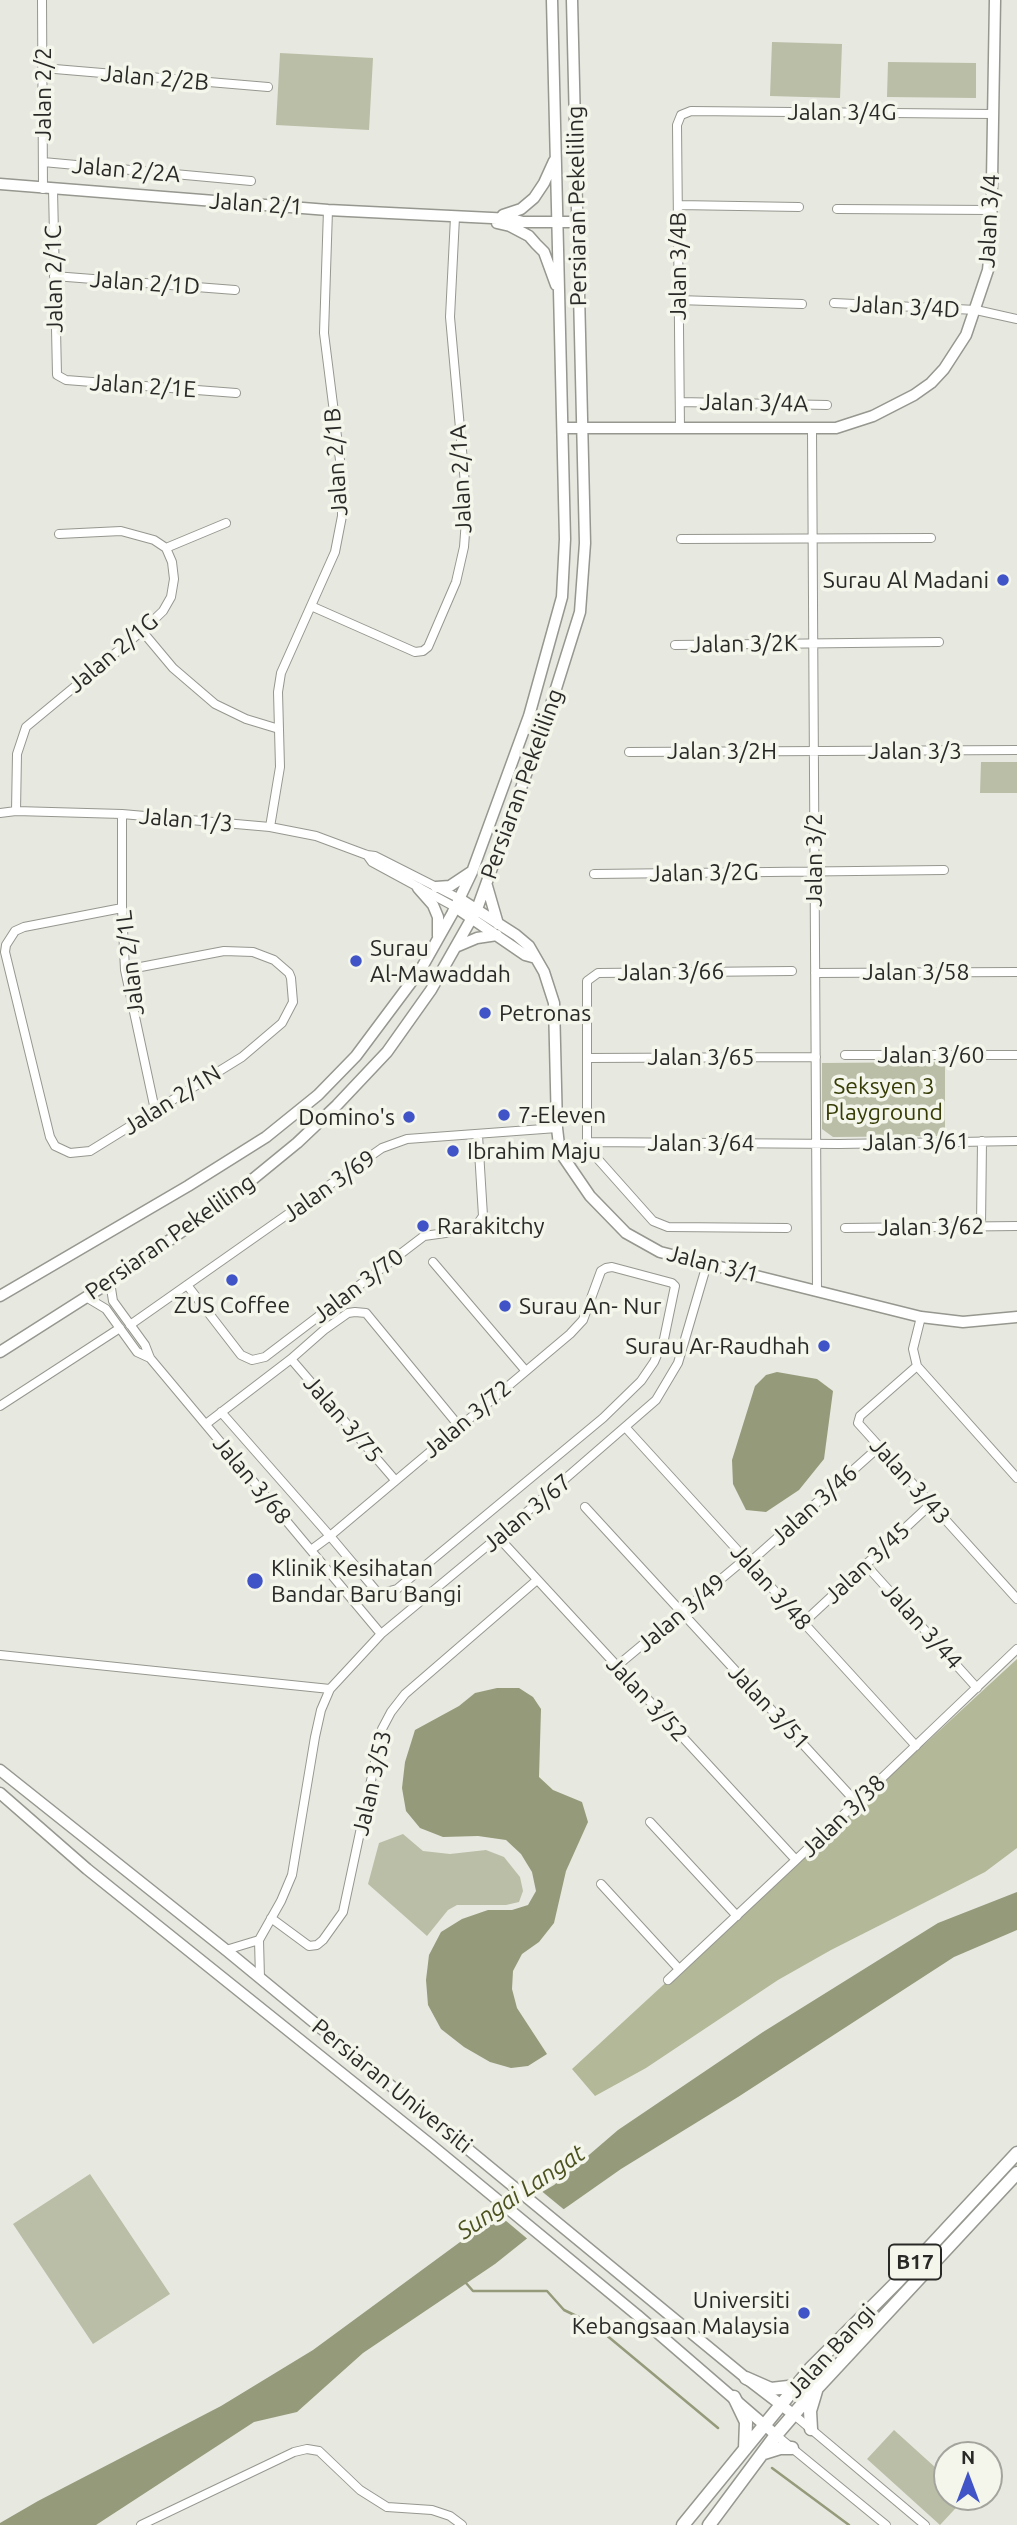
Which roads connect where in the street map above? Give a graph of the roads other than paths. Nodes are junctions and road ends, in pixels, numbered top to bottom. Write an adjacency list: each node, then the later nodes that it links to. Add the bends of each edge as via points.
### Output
1 (42, 0): 5 (street, Jalan 2/2)
2 (552, 0): 9 (main road, Persiaran Pekeliling)
3 (572, 0): 21 (main road, Persiaran Pekeliling)
4 (995, 0): 8 (main road, Jalan 3/4)
5 (43, 68): 6 (street, Jalan 2/2B); 10 (street, Jalan 2/2)
6 (268, 87)
7 (691, 111): 8 (street, Jalan 3/4G); 14 (street, Jalan 3/4B, via 681,115 677,125)
8 (993, 114): 17 (main road, Jalan 3/4)
9 (556, 157): 20 (main road, Persiaran Pekeliling); 22 (main road, via 544,183 522,209)
10 (43, 162): 11 (street, Jalan 2/2A); 13 (street, Jalan 2/2)
11 (251, 181)
12 (0, 184): 13 (main road, Jalan 2/1)
13 (48, 189): 18 (main road, Jalan 2/1); 23 (street, Jalan 2/1C)
14 (678, 205): 15 (street); 25 (street, Jalan 3/4B)
15 (799, 207)
16 (837, 209): 17 (street)
17 (991, 209): 28 (main road, Jalan 3/4, via 988,270)
18 (328, 210): 19 (main road, Jalan 2/1); 45 (street, Jalan 2/1B, via 324,343 342,476 342,516 335,552)
19 (455, 217): 22 (main road, Jalan 2/1); 45 (street, Jalan 2/1A, via 450,317 467,506 456,582 423,651 415,652)
20 (558, 218): 21 (main road, Jalan 2/1); 22 (main road, Jalan 2/1); 29 (main road, Persiaran Pekeliling)
21 (578, 218): 36 (main road, Persiaran Pekeliling)
22 (488, 219): 29 (main road, via 529,236 544,253)
23 (54, 276): 24 (street, Jalan 2/1D); 31 (street, Jalan 2/1C)
24 (236, 290)
25 (678, 300): 27 (street); 33 (street, Jalan 3/4B)
26 (834, 303): 28 (street, Jalan 3/4D)
27 (802, 304)
28 (976, 310): 30 (street, Jalan 3/4D); 38 (main road, Jalan 3/4, via 967,335 931,383 853,424)
29 (561, 312): 35 (main road, Persiaran Pekeliling)
30 (1017, 319)
31 (55, 370): 32 (street, Jalan 2/1E, via 66,380)
32 (236, 393)
33 (680, 402): 34 (street, Jalan 3/4A); 37 (street, Jalan 3/4B)
34 (827, 405)
35 (563, 428): 36 (main road, Jalan 3/4); 61 (main road, Persiaran Pekeliling, via 562,597 529,716)
36 (582, 428): 37 (main road, Jalan 3/4); 63 (main road, Persiaran Pekeliling, via 585,543 580,612)
37 (680, 429): 38 (main road, Jalan 3/4)
38 (812, 430): 43 (street, Jalan 3/2)
39 (226, 523): 44 (street)
40 (60, 534): 44 (street, via 121,531)
41 (931, 538): 43 (street)
42 (681, 539): 43 (street)
43 (813, 539): 48 (street, Jalan 3/2)
44 (166, 548): 46 (street, Jalan 2/1G, via 174,579 171,597)
45 (311, 606): 50 (street, Jalan 2/1B, via 281,673)
46 (142, 631): 50 (street, via 173,668 215,704); 54 (street, Jalan 2/1G, via 26,727 17,754)
47 (939, 642): 48 (street, Jalan 3/2K)
48 (813, 643): 49 (street, Jalan 3/2K); 52 (street, Jalan 3/2)
49 (675, 645)
50 (279, 729): 57 (street, Jalan 2/1B, via 280,767)
51 (1017, 750): 52 (street, Jalan 3/3)
52 (814, 751): 53 (street, Jalan 3/2H); 60 (street, Jalan 3/2)
53 (629, 752)
54 (16, 811): 55 (street, Jalan 1/3); 56 (street, Jalan 1/3)
55 (0, 813)
56 (122, 814): 57 (street, Jalan 1/3); 67 (street, Jalan 2/1L)
57 (270, 827): 58 (street, Jalan 1/3, via 316,836)
58 (367, 855): 64 (street, Jalan 1/3); 65 (street, Jalan 1/3)
59 (944, 870): 60 (street, Jalan 3/2G)
60 (815, 871): 62 (street, Jalan 3/2G); 75 (street, Jalan 3/2)
61 (472, 872): 64 (main road, via 450,886); 66 (main road, Persiaran Pekeliling)
62 (594, 874)
63 (487, 883): 68 (main road, Persiaran Pekeliling); 69 (main road)
64 (436, 887): 66 (street, Jalan 1/3)
65 (418, 888): 66 (street, Jalan 1/3); 70 (main road, via 438,917)
66 (457, 903): 68 (main road, Jalan 3/1); 70 (main road, Persiaran Pekeliling)
67 (122, 908): 72 (street, Jalan 2/1L); 80 (street, Jalan 2/1N, via 24,927 9,937 5,952 55,1146 70,1153 90,1151)
68 (475, 914): 69 (main road, Jalan 3/1); 71 (main road, Persiaran Pekeliling)
69 (498, 929): 71 (main road); 81 (main road, Jalan 3/1, via 529,946 554,1003)
70 (438, 939): 96 (main road, Persiaran Pekeliling, via 421,970 356,1056 292,1116 199,1179)
71 (458, 946): 93 (main road, Persiaran Pekeliling, via 387,1052 337,1105 231,1197)
72 (125, 970): 80 (street, Jalan 2/1L); 80 (street, Jalan 2/1N, via 224,951 274,960 291,978 293,1002 271,1034)
73 (792, 971): 79 (street, Jalan 3/66, via 598,973 587,981)
74 (1017, 972): 75 (street, Jalan 3/58)
75 (815, 973): 78 (street, Jalan 3/2)
76 (845, 1055): 77 (street, Jalan 3/60)
77 (1017, 1055)
78 (816, 1057): 79 (street, Jalan 3/65); 86 (street, Jalan 3/2)
79 (587, 1058): 85 (street, Jalan 3/66)
80 (155, 1110)
81 (557, 1128): 82 (street, Jalan 3/69); 92 (main road, Jalan 3/1, via 559,1145 572,1171 626,1233 660,1252)
82 (478, 1135): 94 (street, Jalan 3/69, via 407,1139 382,1148); 94 (street, Jalan 3/70, via 483,1216 474,1229 424,1236 265,1357 252,1360 241,1354)
83 (982, 1141): 84 (street, Jalan 3/61); 86 (street, Jalan 3/61); 87 (street)
84 (1017, 1141)
85 (587, 1142): 86 (street, Jalan 3/64); 89 (street, via 653,1220 668,1227)
86 (816, 1144): 95 (street, Jalan 3/2)
87 (981, 1226): 88 (street, Jalan 3/62); 90 (street, Jalan 3/62)
88 (1017, 1226)
89 (787, 1228)
90 (845, 1228)
91 (433, 1262): 106 (street)
92 (707, 1264): 95 (main road, Jalan 3/1); 111 (street, Jalan 3/67, via 678,1363 656,1400)
93 (110, 1282): 97 (main road, Persiaran Pekeliling); 100 (street, Jalan 3/68, via 113,1301)
94 (187, 1285): 100 (street, Jalan 3/69)
95 (817, 1290): 98 (main road, Jalan 3/1)
96 (0, 1296)
97 (86, 1297): 101 (street, Jalan 3/68, via 106,1309); 102 (main road, Persiaran Pekeliling)
98 (921, 1317): 99 (main road, Jalan 3/1, via 963,1322); 105 (street, via 913,1349)
99 (1017, 1317)
100 (130, 1325): 103 (street, Jalan 3/68)
101 (120, 1328): 103 (street, Jalan 3/68, via 136,1353); 107 (street)
102 (0, 1352)
103 (150, 1358): 109 (street, Jalan 3/68)
104 (291, 1359): 108 (street); 110 (street, Jalan 3/75, via 348,1313 366,1313); 114 (street, Jalan 3/75)
105 (917, 1366): 112 (street, Jalan 3/43, via 860,1416 858,1423); 113 (street)
106 (525, 1370): 110 (street, Jalan 3/72); 117 (street, Jalan 3/72, via 583,1320 601,1271 612,1267 675,1286 664,1339 642,1381 397,1589 378,1592)
107 (0, 1406)
108 (221, 1412): 109 (street); 117 (street)
109 (206, 1424): 119 (street, Jalan 3/68)
110 (459, 1426): 114 (street, Jalan 3/72)
111 (626, 1428): 118 (street, Jalan 3/67); 120 (street, Jalan 3/48)
112 (880, 1447): 115 (street, Jalan 3/43); 120 (street, Jalan 3/46)
113 (1017, 1478)
114 (396, 1480): 117 (street, Jalan 3/72)
115 (931, 1504): 121 (street, Jalan 3/45); 123 (street, Jalan 3/43)
116 (585, 1507): 124 (street, Jalan 3/51)
117 (330, 1536): 119 (street, Jalan 3/72)
118 (498, 1537): 122 (street, Jalan 3/52); 126 (street, Jalan 3/67)
119 (311, 1550): 126 (street, Jalan 3/68)
120 (747, 1561): 124 (street, Jalan 3/49); 125 (street, Jalan 3/48)
121 (866, 1564): 125 (street, Jalan 3/45); 130 (street, Jalan 3/44)
122 (537, 1580): 129 (street, Jalan 3/52); 140 (street, Jalan 3/53, via 405,1694 391,1712 382,1729 343,1912 323,1940 309,1946)
123 (1017, 1599)
124 (681, 1612): 129 (street, Jalan 3/49); 135 (street, Jalan 3/51)
125 (803, 1623): 132 (street, Jalan 3/48)
126 (381, 1634): 131 (street, Jalan 3/67)
127 (1017, 1649): 130 (street, Jalan 3/38)
128 (0, 1655): 131 (street)
129 (617, 1666): 137 (street, Jalan 3/52)
130 (978, 1688): 132 (street, Jalan 3/38)
131 (330, 1689): 140 (street, Jalan 3/67, via 320,1710 292,1875)
132 (916, 1746): 135 (street, Jalan 3/38)
133 (0, 1770): 142 (main road, Persiaran Universiti)
134 (0, 1793): 151 (main road, Persiaran Universiti)
135 (857, 1803): 137 (street, Jalan 3/38)
136 (650, 1822): 139 (street)
137 (796, 1860): 139 (street, Jalan 3/38)
138 (601, 1884): 143 (street)
139 (737, 1916): 143 (street, Jalan 3/38)
140 (271, 1918): 141 (street, Jalan 3/67)
141 (259, 1940): 142 (street); 144 (street)
142 (226, 1950): 144 (main road, Persiaran Universiti)
143 (679, 1969): 145 (street, Jalan 3/38)
144 (260, 1978): 148 (main road, Persiaran Universiti)
145 (667, 1980)
146 (1017, 2153): 149 (main road, Jalan Bangi / B17)
147 (1017, 2173): 150 (main road, Jalan Bangi / B17)
148 (746, 2378): 149 (main road, via 771,2389); 152 (main road, Persiaran Universiti)
149 (797, 2386): 152 (main road, Jalan Bangi / B17)
150 (818, 2388): 153 (main road, Jalan Bangi / B17); 155 (main road, via 810,2411)
151 (734, 2397): 154 (main road, Persiaran Universiti); 158 (main road, via 746,2422)
152 (782, 2404): 153 (main road, Persiaran Universiti); 154 (main road, Jalan Bangi / B17)
153 (793, 2414): 155 (street); 156 (main road, Jalan Bangi / B17)
154 (765, 2425): 156 (main road, Persiaran Universiti); 158 (main road, Jalan Bangi / B17)
155 (811, 2428): 165 (street)
156 (776, 2435): 157 (street); 159 (main road, Jalan Bangi / B17)
157 (792, 2448): 159 (main road); 164 (street)
158 (745, 2450): 162 (main road, Jalan Bangi / B17)
159 (764, 2453): 163 (main road, Jalan Bangi / B17)
160 (141, 2525): 161 (street, via 307,2449 319,2451 360,2490 387,2507 432,2510)
161 (462, 2525)
162 (683, 2525)
163 (709, 2525)
164 (886, 2525)
165 (925, 2525)

